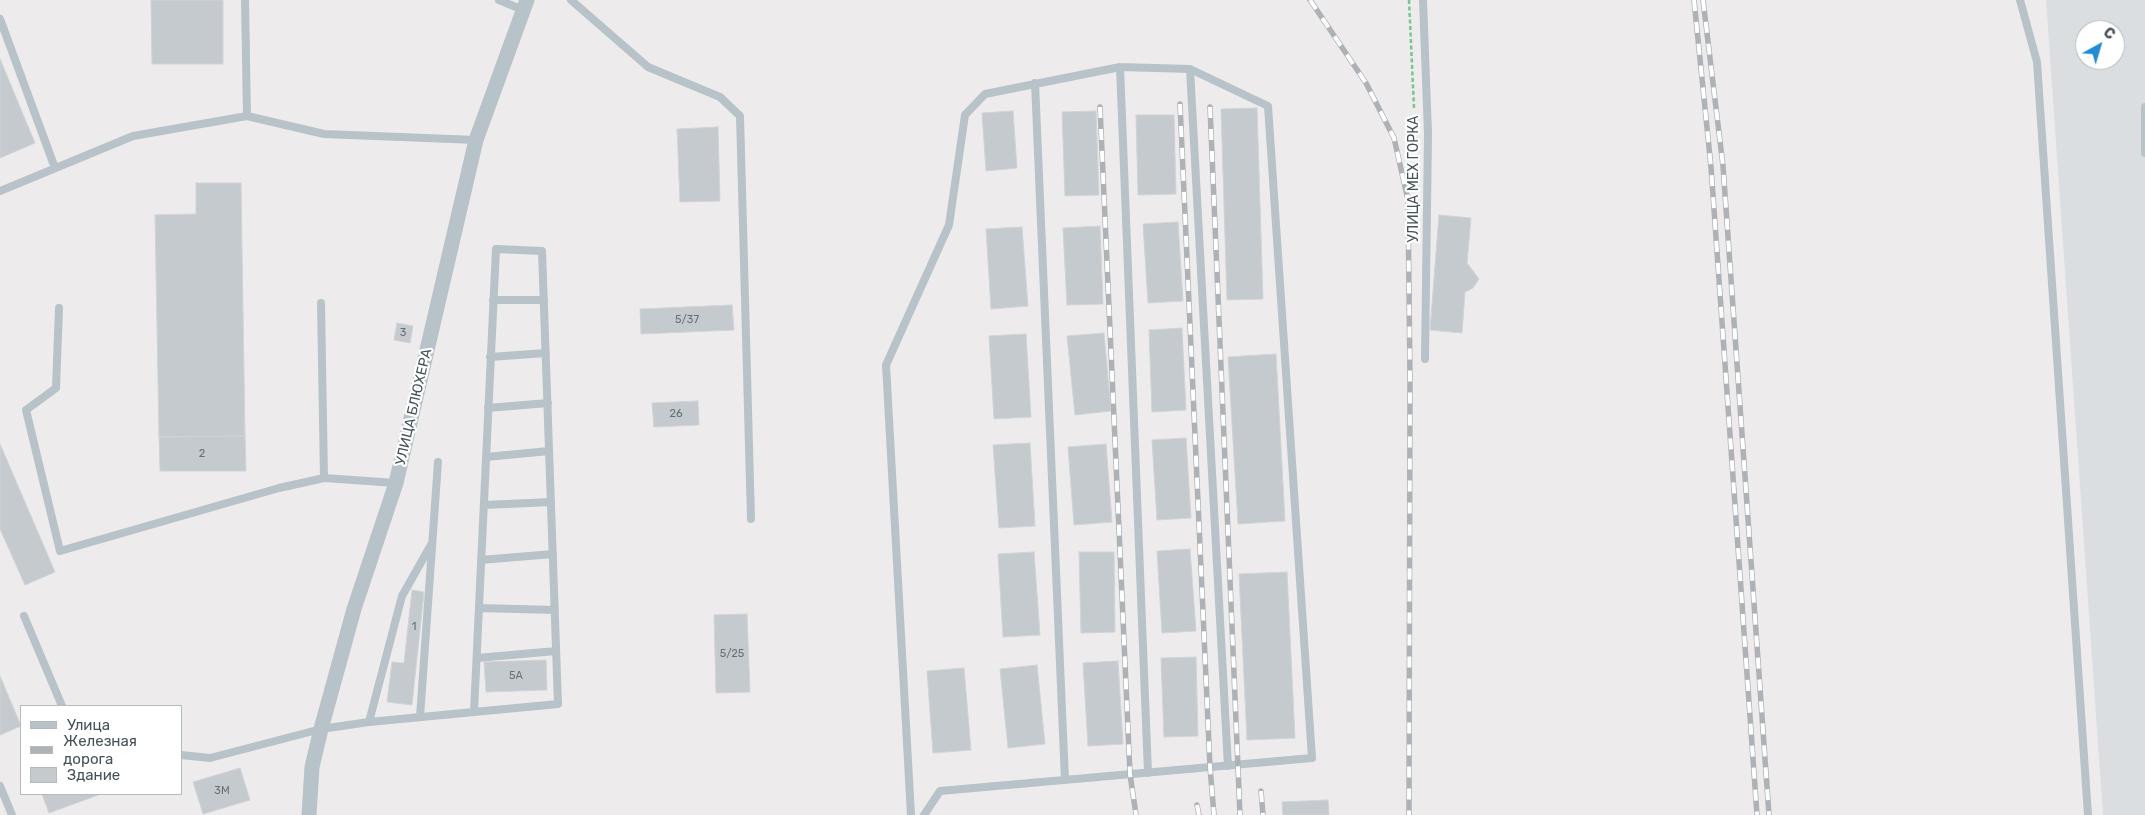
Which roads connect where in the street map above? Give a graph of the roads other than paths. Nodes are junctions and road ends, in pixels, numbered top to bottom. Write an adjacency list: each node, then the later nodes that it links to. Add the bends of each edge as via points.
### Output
1 (245, 0): 12 (lane)
2 (499, 0): 6 (lane)
3 (571, 0): 33 (lane, via 648,67 720,97 740,116)
4 (1423, 0): 23 (lane, УЛИЦА МЕХ ГОРКА, via 1428,133)
5 (2020, 0): 56 (lane, via 2037,62)
6 (525, 5): 13 (street, УЛИЦА БЛЮХЕРА)
7 (0, 19): 15 (lane)
8 (1120, 67): 9 (lane); 10 (lane); 49 (lane)
9 (1190, 69): 48 (lane); 48 (lane, via 1268,106 1312,758)
10 (1035, 84): 50 (lane); 54 (lane, via 985,94 965,115 949,225 886,365)
11 (2145, 107): 14 (lane)
12 (247, 116): 13 (lane, via 324,134); 15 (lane, via 134,136)
13 (476, 140): 30 (street, УЛИЦА БЛЮХЕРА)
14 (2145, 152)
15 (55, 168): 16 (lane)
16 (0, 191)
17 (493, 300): 18 (lane); 18 (lane, via 496,249 542,251); 22 (lane)
18 (544, 300): 21 (lane)
19 (321, 303): 29 (lane)
20 (59, 308): 29 (lane, via 56,388 26,410 60,550)
21 (546, 353): 22 (lane); 24 (lane)
22 (490, 357): 25 (lane)
23 (1425, 359)
24 (548, 403): 25 (lane); 26 (lane)
25 (488, 408): 27 (lane)
26 (549, 451): 27 (lane); 31 (lane)
27 (486, 458): 32 (lane)
28 (438, 462): 34 (lane)
29 (324, 478): 30 (lane)
30 (396, 483): 46 (street, УЛИЦА БЛЮХЕРА, via 354,609)
31 (551, 502): 32 (lane); 35 (lane)
32 (484, 505): 36 (lane)
33 (752, 519)
34 (432, 542): 44 (lane); 45 (lane, via 402,596)
35 (553, 554): 36 (lane); 38 (lane)
36 (481, 560): 37 (lane)
37 (479, 608): 38 (lane); 41 (lane)
38 (555, 610): 40 (lane)
39 (24, 616): 42 (lane)
40 (556, 651): 41 (lane); 43 (lane, via 558,704)
41 (477, 658): 43 (lane)
42 (62, 705)
43 (474, 712): 44 (lane)
44 (420, 717): 45 (lane)
45 (370, 722): 46 (lane)
46 (322, 729): 47 (lane, via 210,758); 53 (street, УЛИЦА БЛЮХЕРА, via 312,767)
47 (182, 755)
48 (1228, 766): 49 (lane)
49 (1148, 773): 50 (lane)
50 (1065, 780): 55 (lane, via 940,791)
51 (0, 786): 52 (lane)
52 (12, 815)
53 (309, 815)
54 (911, 815)
55 (924, 815)
56 (2088, 815)

